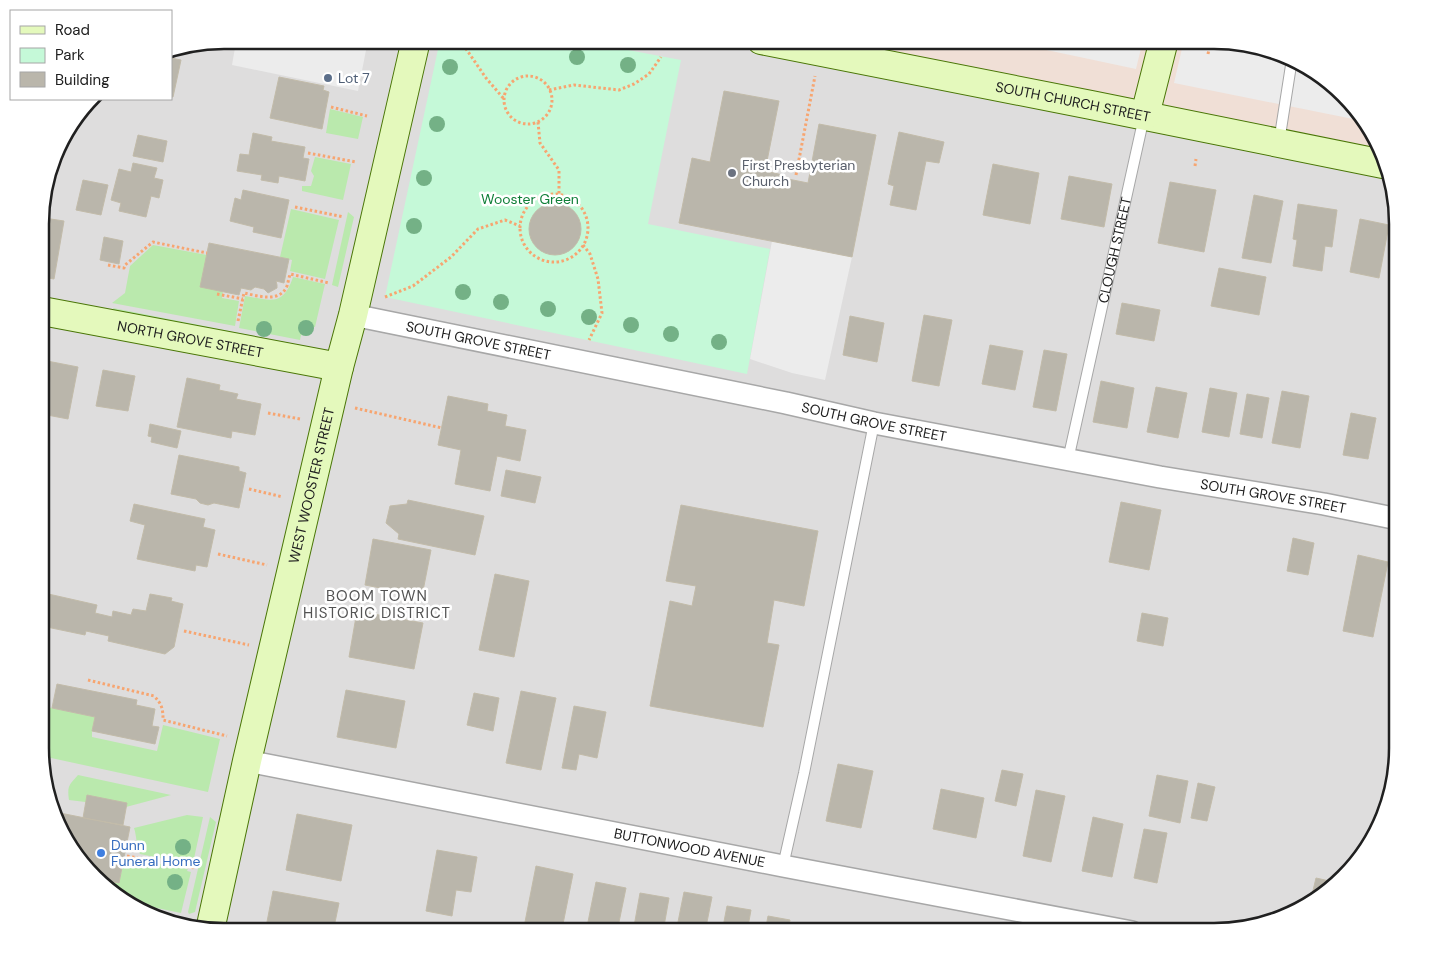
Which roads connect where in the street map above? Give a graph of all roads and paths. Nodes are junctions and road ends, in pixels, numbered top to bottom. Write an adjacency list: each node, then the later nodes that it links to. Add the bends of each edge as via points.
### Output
1 (414, 49): 35 (street, WEST WOOSTER STREET)
2 (466, 49): 11 (path)
3 (806, 49): 14 (street, SOUTH CHURCH STREET)
4 (1162, 49): 14 (street, CLOUGH STREET)
5 (1209, 49): 6 (path)
6 (1208, 54)
7 (661, 57): 10 (path, via 649,74 619,90 574,85)
8 (1291, 67): 16 (lane)
9 (815, 73): 22 (path)
10 (549, 90): 11 (path, via 539,79 524,77 510,85); 15 (path, via 552,97 549,112)
11 (504, 100): 15 (path, via 505,108 515,120 522,124)
12 (331, 107): 13 (path)
13 (367, 116)
14 (1145, 116): 16 (street, SOUTH CHURCH STREET); 44 (lane, CLOUGH STREET)
15 (538, 122): 23 (path, via 540,143 559,170)
16 (1279, 143): 20 (street, SOUTH CHURCH STREET)
17 (308, 153): 19 (path)
18 (1196, 159): 21 (path)
19 (356, 162)
20 (1378, 163)
21 (1195, 166)
22 (796, 175)
23 (559, 194): 26 (path, via 537,198 522,215); 27 (path, via 569,197 585,213 588,224)
24 (295, 207): 25 (path)
25 (344, 218)
26 (520, 226): 27 (path, via 526,247 544,260 566,260); 32 (path, via 505,220 478,229 451,257 413,286)
27 (583, 245): 37 (path, via 590,254 598,279 602,313)
28 (207, 253): 29 (path, via 153,242 124,268)
29 (108, 265)
30 (329, 282): 33 (path, via 290,274 287,287 281,294 270,298 244,293)
31 (217, 294): 33 (path)
32 (385, 297)
33 (243, 299): 36 (path)
34 (49, 312): 38 (street, NORTH GROVE STREET)
35 (353, 315): 38 (street, WEST WOOSTER STREET); 42 (street, SOUTH GROVE STREET)
36 (238, 322)
37 (589, 340)
38 (339, 367): 53 (street, WEST WOOSTER STREET)
39 (354, 408): 43 (path)
40 (268, 413): 41 (path)
41 (300, 420)
42 (874, 423): 44 (street, SOUTH GROVE STREET); 55 (lane)
43 (442, 428)
44 (1068, 460): 47 (street, SOUTH GROVE STREET)
45 (249, 490): 46 (path)
46 (291, 499)
47 (1389, 517)
48 (218, 554): 49 (path)
49 (274, 567)
50 (184, 631): 51 (path)
51 (252, 646)
52 (88, 680): 53 (path, via 154,696 163,709 162,720)
53 (241, 750): 55 (street, BUTTONWOOD AVENUE); 57 (street, WEST WOOSTER STREET)
54 (127, 856): 56 (path)
55 (783, 866): 58 (street, BUTTONWOOD AVENUE)
56 (195, 868)
57 (211, 922)
58 (1084, 923)

